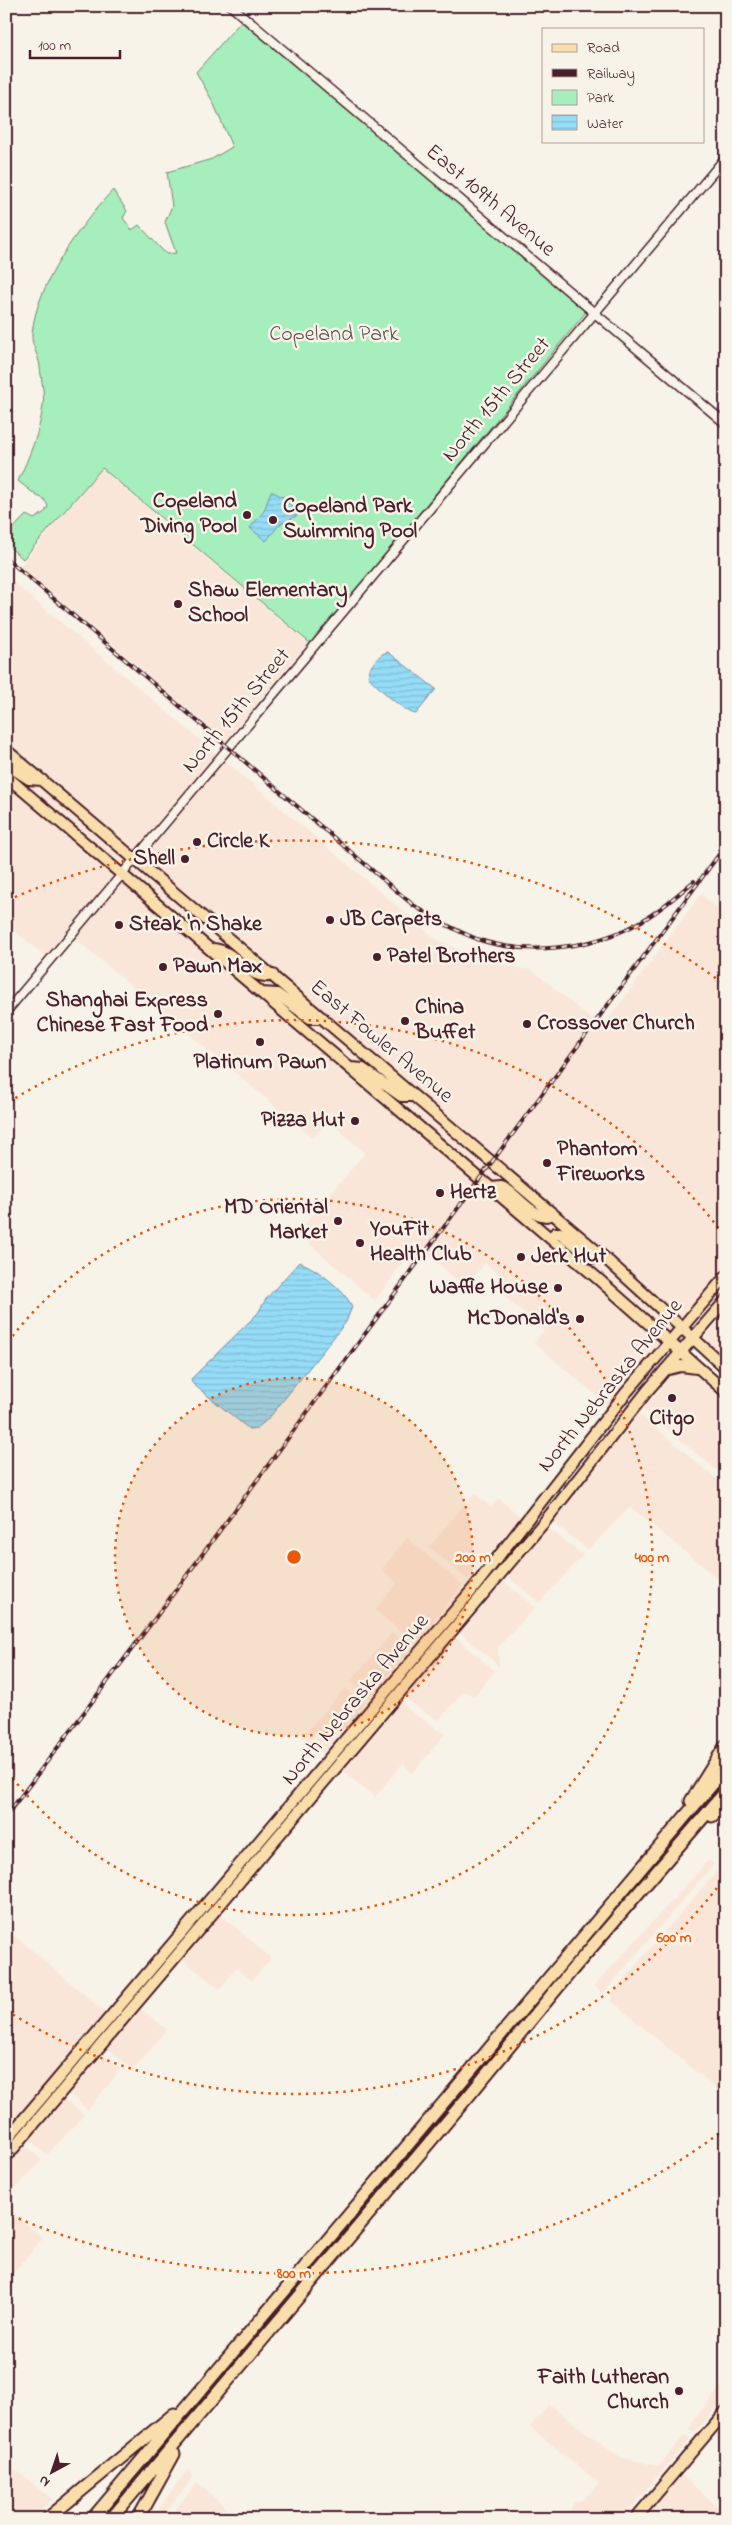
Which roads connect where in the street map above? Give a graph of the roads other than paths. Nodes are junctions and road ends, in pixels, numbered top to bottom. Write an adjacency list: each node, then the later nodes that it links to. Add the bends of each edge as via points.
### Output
1 (231, 6): 3 (street, East 109th Avenue)
2 (726, 157): 3 (street, North 15th Street)
3 (594, 312): 4 (street, East 109th Avenue); 9 (street, North 15th Street)
4 (726, 424)
5 (6, 750): 8 (main road, East Fowler Avenue)
6 (6, 764): 8 (main road, via 30,779)
7 (6, 776): 10 (main road, East Fowler Avenue)
8 (42, 780): 9 (main road, East Fowler Avenue)
9 (135, 859): 10 (street, North 15th Street); 12 (main road, East Fowler Avenue)
10 (122, 875): 11 (main road, East Fowler Avenue); 14 (street, North 15th Street)
11 (209, 949): 12 (main road, via 225,951 257,975); 13 (main road, East Fowler Avenue)
12 (273, 975): 15 (main road, East Fowler Avenue)
13 (262, 993): 15 (main road, via 277,994 310,1018); 16 (main road, East Fowler Avenue)
14 (6, 1012)
15 (322, 1018): 17 (main road, East Fowler Avenue)
16 (351, 1068): 17 (main road, via 363,1069 401,1096); 18 (main road, East Fowler Avenue)
17 (414, 1096): 19 (main road, East Fowler Avenue)
18 (492, 1188): 19 (main road, via 506,1189 542,1216); 20 (main road, East Fowler Avenue)
19 (553, 1214): 21 (main road, East Fowler Avenue)
20 (550, 1238): 21 (main road, via 560,1233 591,1257); 24 (main road, East Fowler Avenue)
21 (606, 1259): 25 (main road, East Fowler Avenue)
22 (726, 1276): 25 (main road, North Nebraska Avenue)
23 (726, 1300): 26 (main road, North Nebraska Avenue)
24 (652, 1327): 27 (main road, East Fowler Avenue); 29 (main road, via 657,1346)
25 (681, 1327): 26 (main road, East Fowler Avenue); 27 (main road, North Nebraska Avenue)
26 (693, 1338): 28 (main road, North Nebraska Avenue); 31 (main road, East Fowler Avenue)
27 (669, 1342): 28 (main road, East Fowler Avenue); 29 (main road, North Nebraska Avenue)
28 (680, 1352): 30 (main road, East Fowler Avenue); 32 (main road, North Nebraska Avenue)
29 (654, 1359): 40 (main road, North Nebraska Avenue, via 473,1589)
30 (698, 1368): 32 (main road, via 681,1366); 33 (main road, East Fowler Avenue)
31 (726, 1368)
32 (664, 1371): 41 (main road, North Nebraska Avenue, via 540,1528)
33 (726, 1392)
34 (726, 1745): 38 (highway)
35 (726, 1768): 38 (highway)
36 (726, 1791): 39 (highway)
37 (726, 1804): 39 (highway)
38 (676, 1826): 42 (highway)
39 (684, 1841): 44 (highway, via 572,1970)
40 (6, 2140)
41 (6, 2157)
42 (195, 2398): 45 (highway); 46 (highway)
43 (726, 2411): 49 (main road)
44 (186, 2432): 47 (highway); 48 (highway)
45 (47, 2519)
46 (92, 2519)
47 (111, 2519)
48 (138, 2519)
49 (635, 2519)

